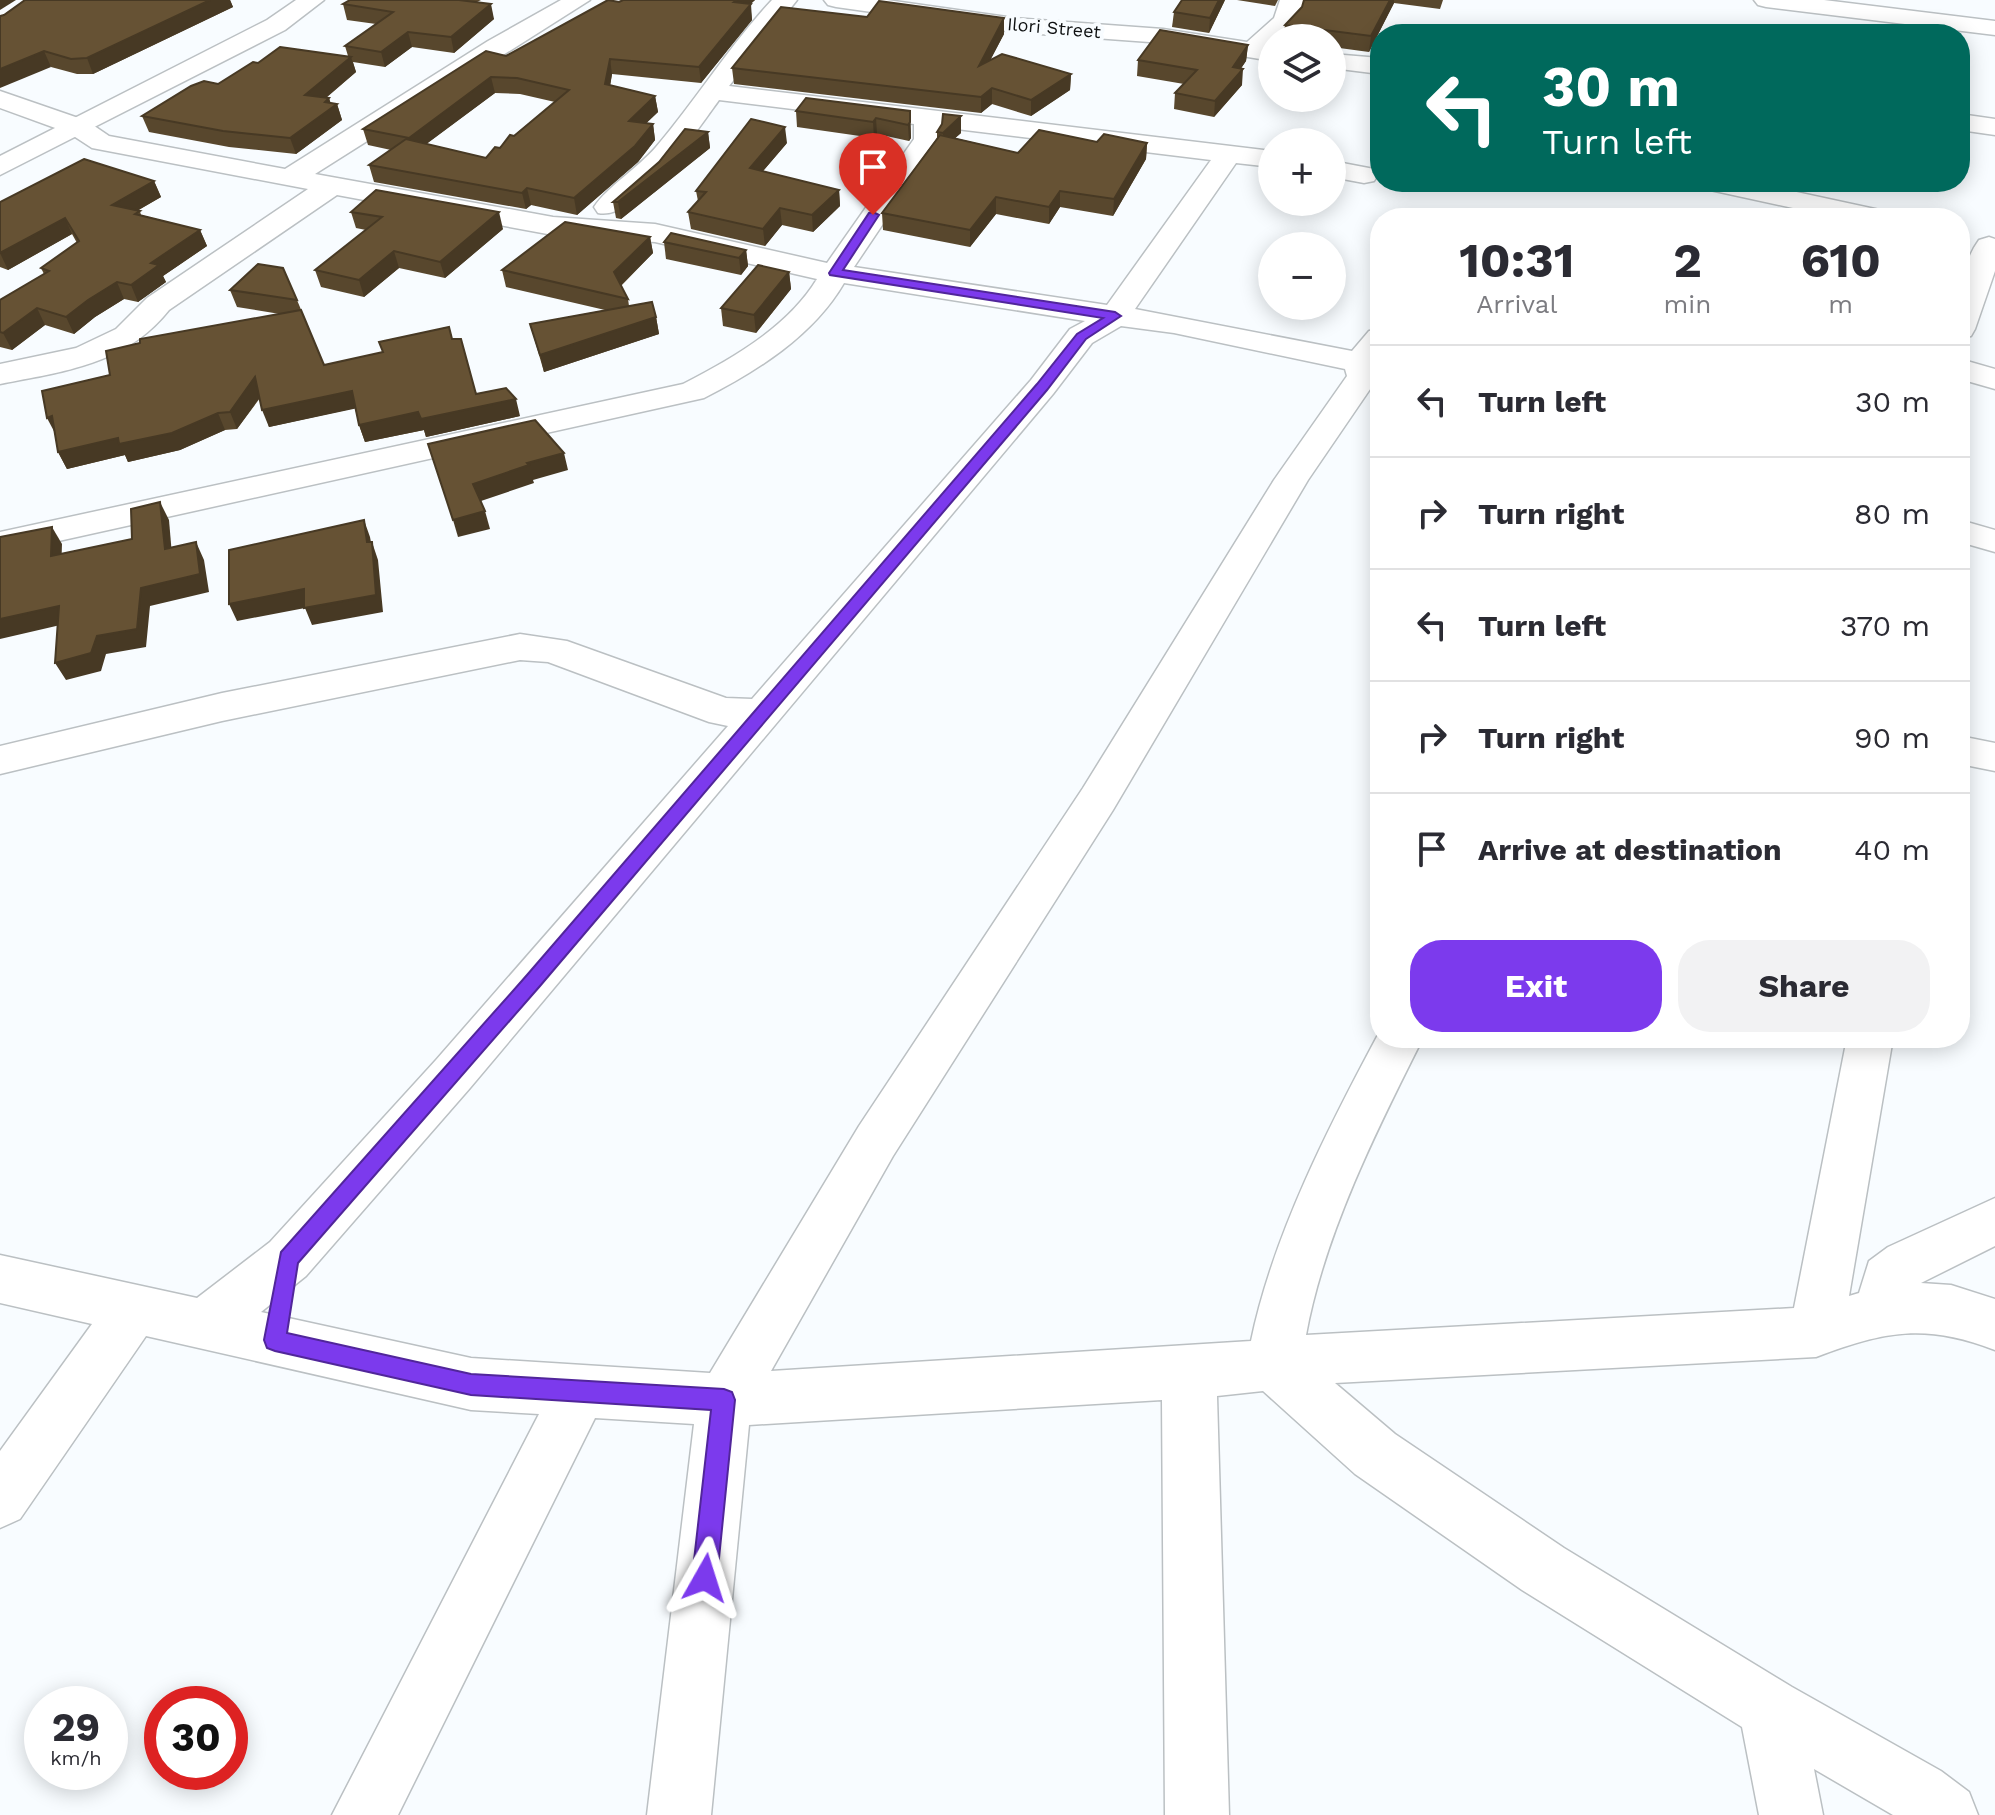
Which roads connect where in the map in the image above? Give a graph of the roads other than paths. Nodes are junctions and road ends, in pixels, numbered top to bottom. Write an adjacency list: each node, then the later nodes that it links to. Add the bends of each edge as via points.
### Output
1 (312, 0): 18 (street, via 276,25)
2 (578, 0): 25 (street)
3 (785, 0): 14 (street, via 735,56)
4 (836, 0): 11 (street, Ilori Street, via 1014,25 1163,36)
5 (1292, 0): 7 (street)
6 (1766, 0): 8 (street)
7 (1283, 24)
8 (1962, 24)
9 (1970, 25): 10 (street)
10 (1995, 28)
11 (1258, 52)
12 (1346, 62): 13 (street)
13 (1370, 65)
14 (713, 92): 16 (street); 29 (street, via 649,173)
15 (0, 99): 18 (street)
16 (927, 118): 20 (street); 32 (street, via 927,139)
17 (1970, 123): 19 (street)
18 (78, 127): 22 (street); 25 (street, via 101,142)
19 (1995, 127)
20 (1229, 153): 21 (street); 34 (street)
21 (1258, 157)
22 (0, 167)
23 (1346, 172): 24 (street)
24 (1364, 175)
25 (291, 177): 26 (street)
26 (333, 185): 29 (street, via 553,226); 37 (street, via 158,304 145,324 128,335 91,354)
27 (1758, 192): 28 (street)
28 (1832, 208)
29 (585, 227): 32 (street, via 655,233)
30 (1970, 240): 31 (street)
31 (1992, 246): 33 (street)
32 (835, 273): 34 (street); 41 (street, via 825,294 767,346 693,391)
33 (1970, 303)
34 (1115, 316): 35 (street); 42 (street, via 1081,336 1042,387)
35 (1370, 350): 60 (street, via 1363,376 1291,480 1098,799 876,1141)
36 (1970, 372): 38 (street)
37 (0, 374)
38 (1995, 379)
39 (1970, 534): 40 (street)
40 (1995, 541)
41 (0, 543)
42 (741, 723): 45 (street, via 553,650 520,647 222,707); 49 (street, via 453,1074)
43 (1970, 752): 44 (street)
44 (1995, 757)
45 (0, 760)
46 (1395, 1048): 57 (street, via 1358,1119 1288,1288)
47 (1868, 1048): 55 (street)
48 (1995, 1221): 52 (street, via 1888,1278)
49 (288, 1259): 53 (street); 56 (street)
50 (0, 1279): 51 (street)
51 (135, 1308): 53 (street); 61 (street)
52 (1883, 1311): 54 (street, via 1937,1306 1971,1312); 55 (street)
53 (205, 1324): 56 (street)
54 (1995, 1325)
55 (1816, 1332): 57 (street)
56 (275, 1340): 59 (street, via 471,1384)
57 (1273, 1364): 58 (street); 62 (street, via 1375,1454 1543,1569)
58 (1189, 1372): 60 (street); 65 (street)
59 (580, 1391): 60 (street); 63 (street)
60 (724, 1400): 64 (street)
61 (0, 1499)
62 (1770, 1709): 66 (street); 67 (street)
63 (364, 1815)
64 (679, 1815)
65 (1197, 1815)
66 (1791, 1815)
67 (1946, 1815)

